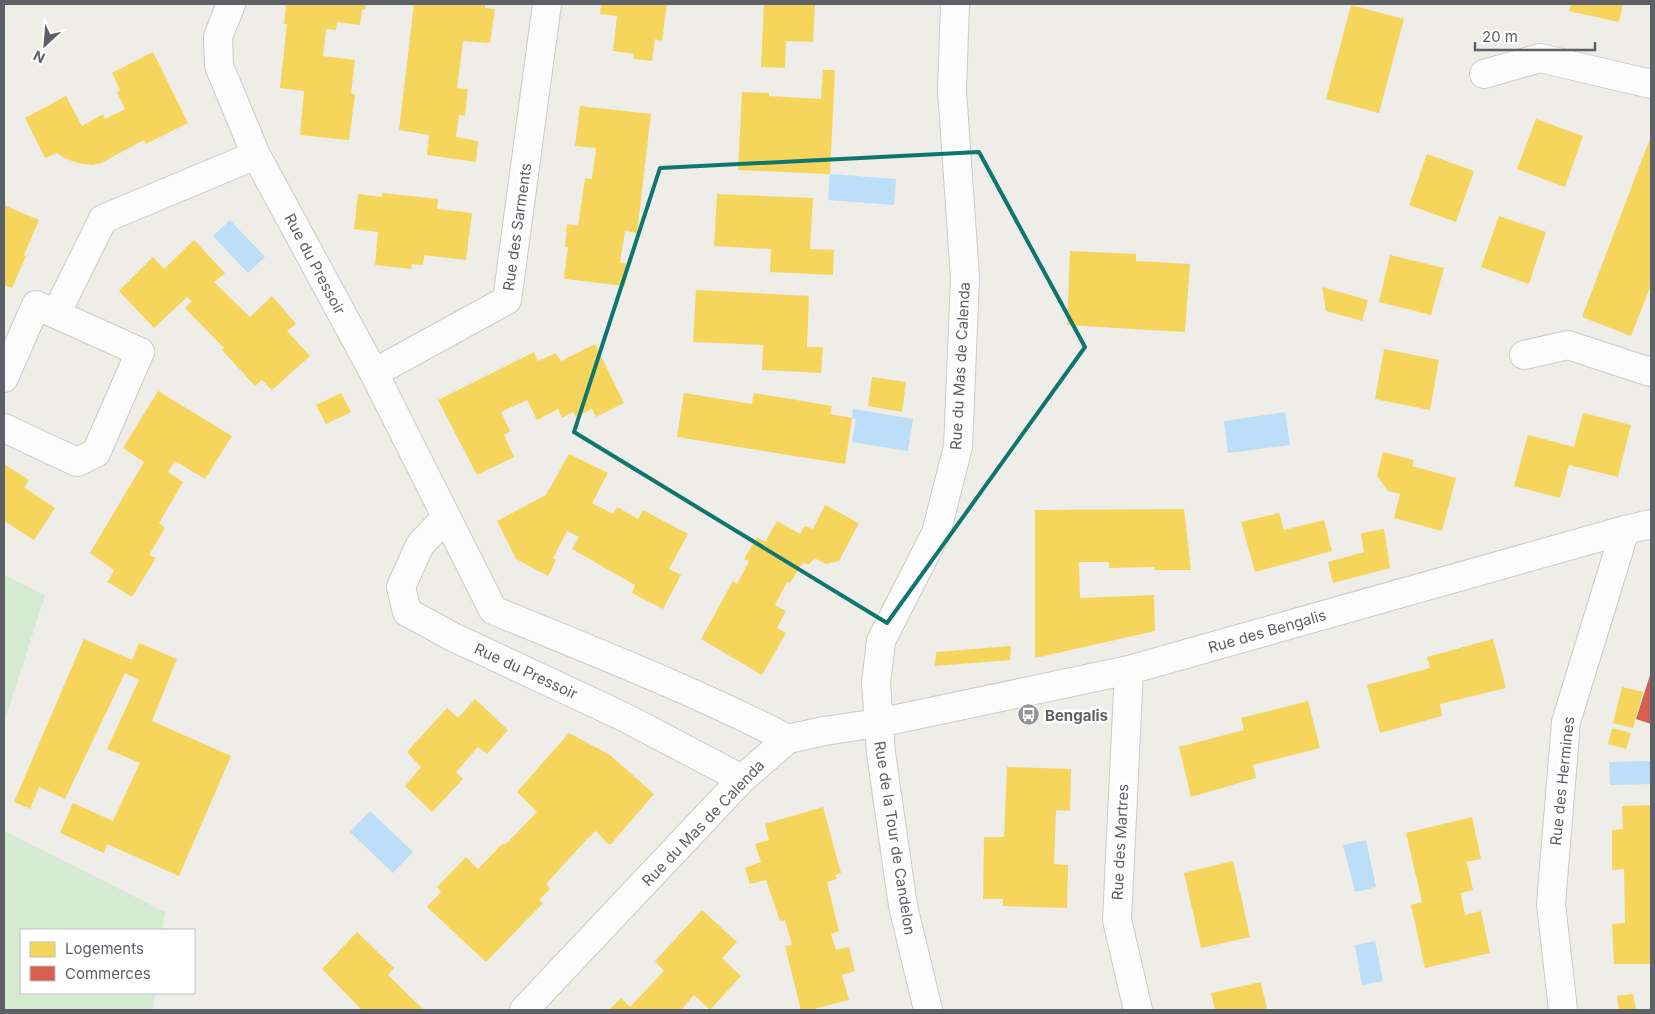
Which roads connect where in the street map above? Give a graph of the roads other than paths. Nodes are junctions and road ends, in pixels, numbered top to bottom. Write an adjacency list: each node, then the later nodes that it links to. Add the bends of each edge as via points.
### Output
1 (231, 4): 6 (street, Rue du Pressoir, via 218,37 219,66)
2 (547, 4): 10 (street, Rue des Sarments, via 507,300)
3 (955, 4): 17 (street, Rue du Mas de Calenda, via 952,90 965,278 958,447 936,533 881,641 876,682)
4 (1484, 74): 5 (street, via 1540,58)
5 (1651, 84)
6 (256, 155): 7 (street, via 103,219); 10 (street, Rue du Pressoir)
7 (56, 314): 11 (street, via 36,305); 12 (street, via 140,352 96,453 77,462)
8 (1524, 356): 9 (street, via 1568,345)
9 (1651, 370)
10 (374, 373): 13 (street, Rue du Pressoir)
11 (4, 378)
12 (4, 428)
13 (446, 517): 18 (street, Rue du Pressoir, via 493,610 636,669); 19 (street, Rue du Pressoir, via 420,546 401,587 407,612 624,717)
14 (1651, 524): 15 (street, Rue des Bengalis)
15 (1625, 530): 16 (street, Rue des Bengalis); 23 (street, Rue des Hermines, via 1566,722 1551,904)
16 (1129, 670): 17 (street, Rue des Bengalis); 22 (street, Rue des Martres, via 1117,920)
17 (878, 723): 18 (street, Rue du Mas de Calenda); 21 (street, Rue de la Tour de Candelon, via 903,906)
18 (788, 739): 19 (street, Rue du Mas de Calenda)
19 (742, 779): 20 (street, Rue du Mas de Calenda)
20 (524, 1010)
21 (928, 1010)
22 (1138, 1010)
23 (1563, 1010)

